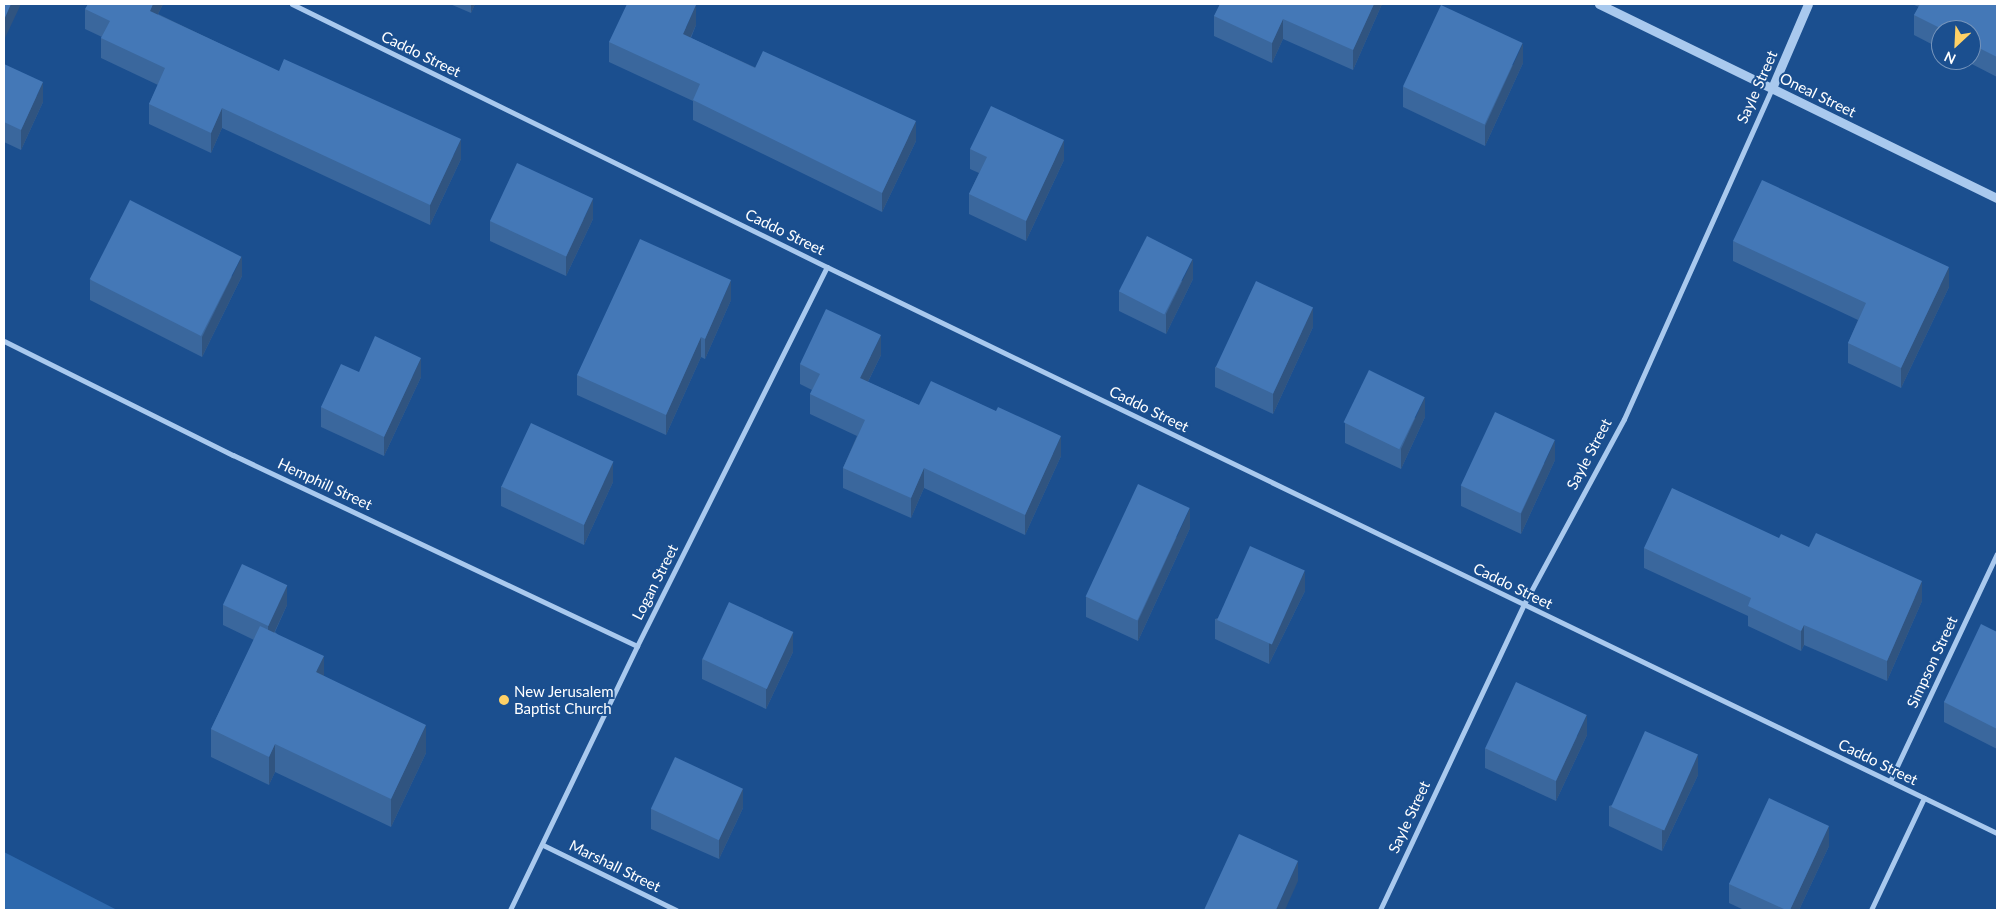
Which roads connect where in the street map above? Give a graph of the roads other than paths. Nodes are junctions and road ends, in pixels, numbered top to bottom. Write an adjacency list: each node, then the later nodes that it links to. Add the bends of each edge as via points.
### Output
1 (294, 4): 6 (street, Caddo Street)
2 (1599, 4): 4 (street, Oneal Street)
3 (1808, 4): 4 (street, Sayle Street)
4 (1772, 88): 5 (street, Oneal Street); 9 (street, Sayle Street, via 1624,419)
5 (1997, 198)
6 (827, 267): 9 (street, Caddo Street); 10 (street, Logan Street)
7 (4, 341): 10 (street, Hemphill Street, via 233,455)
8 (1997, 554): 11 (street, Simpson Street)
9 (1524, 604): 11 (street, Caddo Street); 17 (street, Sayle Street)
10 (637, 646): 14 (street, Logan Street)
11 (1890, 781): 12 (street, Caddo Street)
12 (1924, 798): 13 (street, Caddo Street); 18 (street)
13 (1997, 833)
14 (543, 845): 15 (street, Logan Street); 16 (street, Marshall Street)
15 (510, 910)
16 (676, 910)
17 (1380, 910)
18 (1871, 910)

